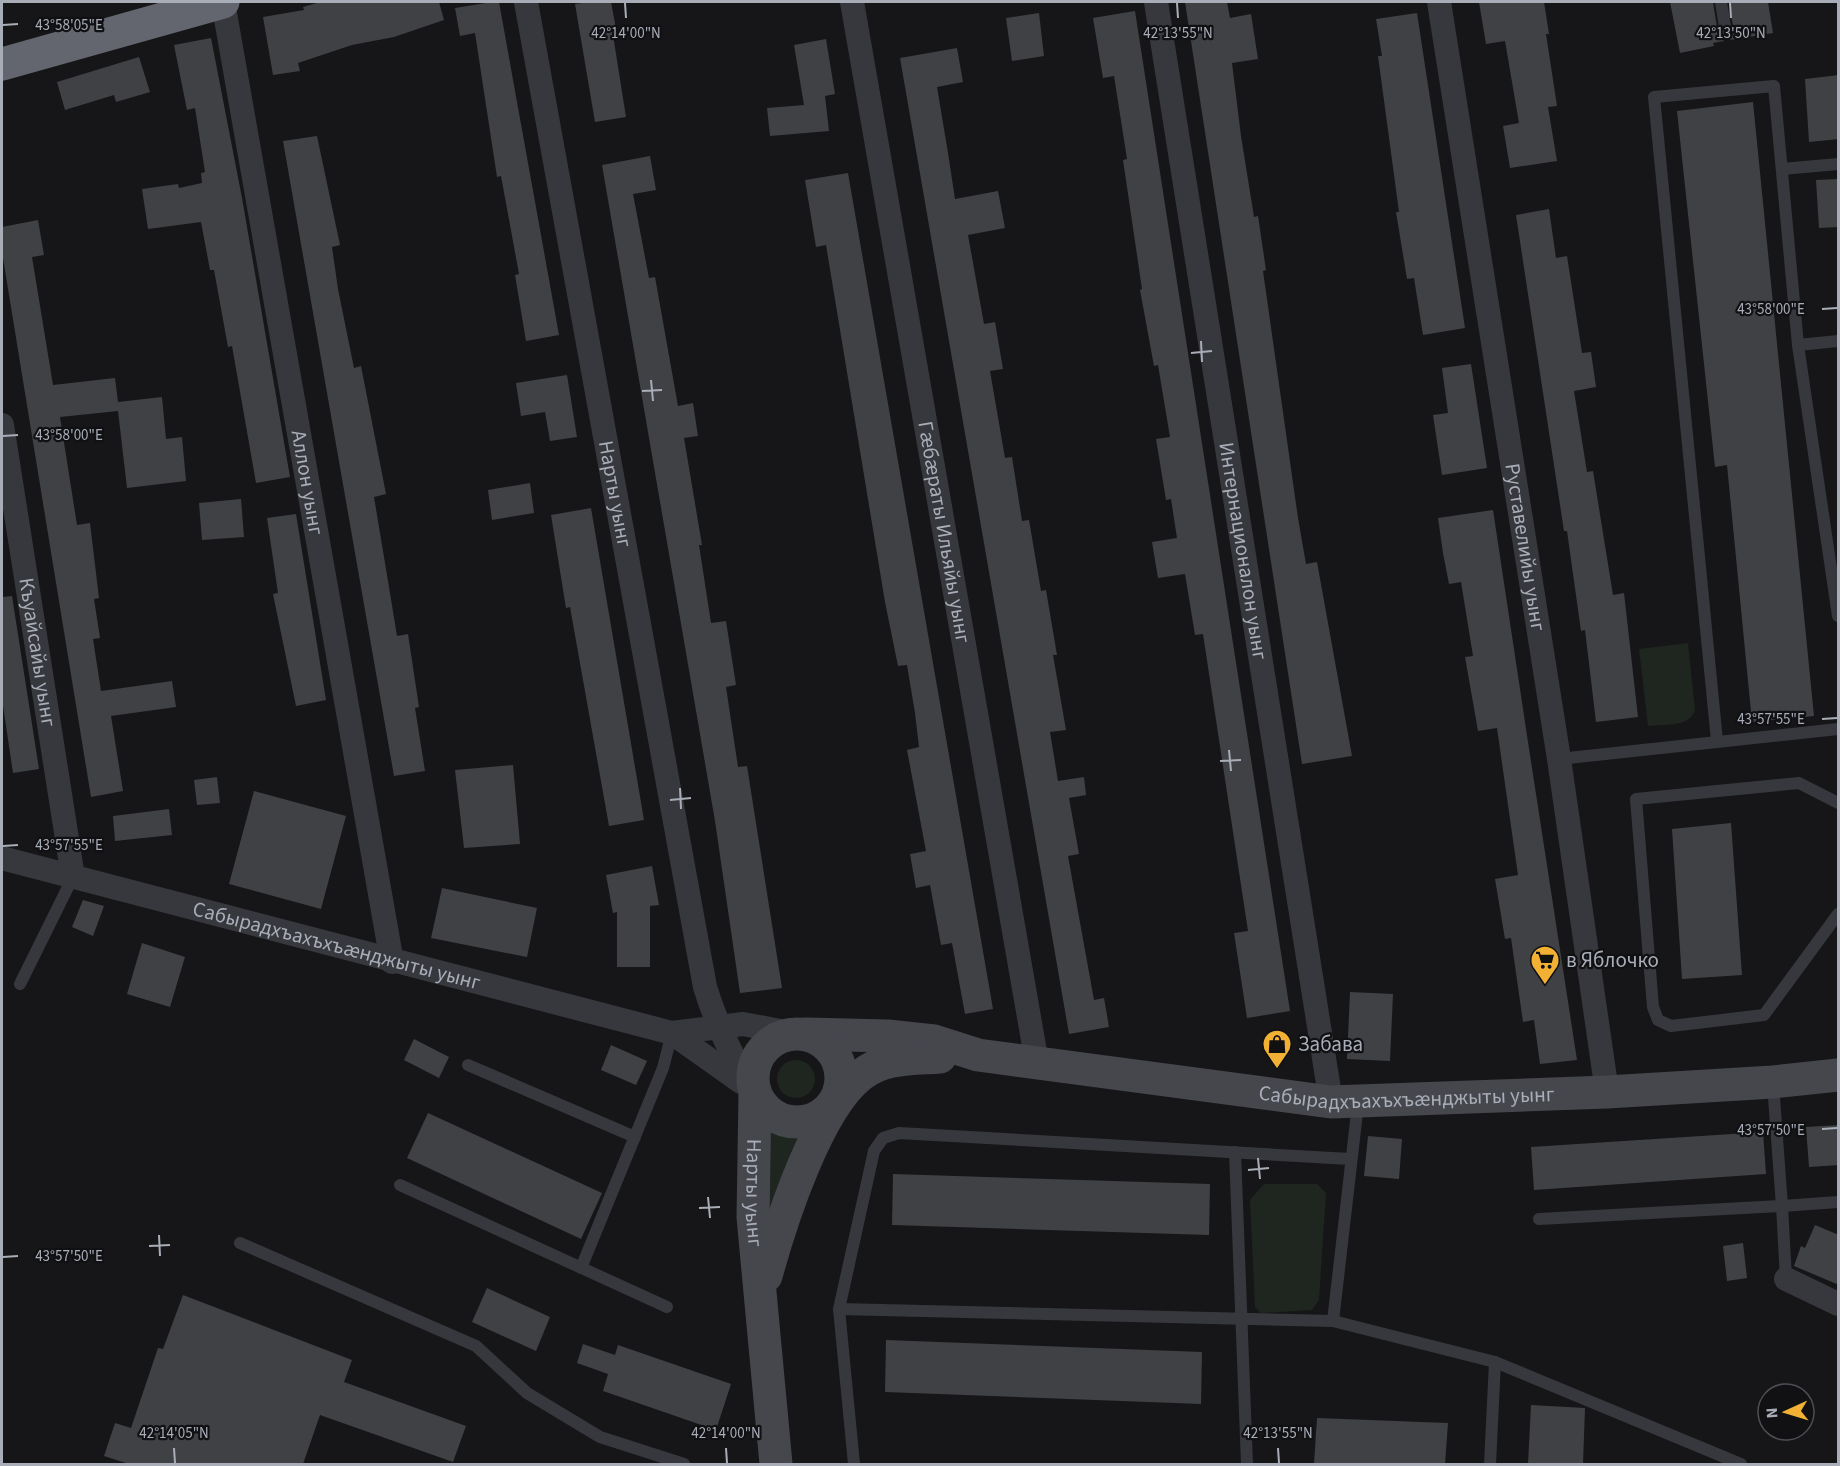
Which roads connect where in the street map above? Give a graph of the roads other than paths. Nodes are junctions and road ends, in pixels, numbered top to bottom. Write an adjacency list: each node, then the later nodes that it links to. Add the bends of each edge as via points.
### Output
1 (223, 2): 8 (highway); 22 (street, Аллон уынг)
2 (525, 2): 24 (street, Нарты уынг)
3 (852, 2): 30 (street, Гæбæраты Ильяйы уынг)
4 (1156, 2): 36 (street, Интернационалон уынг)
5 (1439, 2): 17 (street, Руставелийы уынг)
6 (1720, 2): 7 (lane)
7 (1726, 33)
8 (2, 64)
9 (1839, 164): 10 (lane)
10 (1782, 169): 12 (lane); 16 (lane, via 1774,86 1654,97)
11 (1839, 342): 12 (lane)
12 (1798, 345): 14 (lane)
13 (2, 425): 20 (street, Къуайсайы уынг)
14 (1839, 616)
15 (1839, 729): 16 (lane)
16 (1717, 741): 17 (lane)
17 (1559, 759): 34 (street, Руставелийы уынг)
18 (1839, 803): 21 (lane, via 1799,783 1636,799 1653,1007 1658,1020 1671,1026 1764,1015)
19 (2, 858): 20 (street, Сабырадхъахъхъæнджыты уынг)
20 (73, 877): 22 (street, Сабырадхъахъхъæнджыты уынг); 23 (lane)
21 (1839, 914)
22 (392, 962): 27 (street, Сабырадхъахъхъæнджыты уынг)
23 (20, 984)
24 (705, 987): 25 (street); 26 (street, Нарты уынг)
25 (743, 1024): 26 (street); 28 (street)
26 (717, 1025): 27 (street); 35 (street, Нарты уынг)
27 (672, 1033): 35 (street); 38 (lane, via 663,1068)
28 (799, 1033): 29 (street, Сабырадхъахъхъæнджыты уынг, via 934,1041); 35 (street, Нарты уынг, via 776,1040 764,1050 753,1077); 37 (street, Нарты уынг, via 820,1039 838,1061 841,1078)
29 (978, 1055): 30 (street, Сабырадхъахъхъæнджыты уынг); 37 (street, Сабырадхъахъхъæнджыты уынг, via 891,1060 861,1074)
30 (1037, 1064): 36 (street, Сабырадхъахъхъæнджыты уынг)
31 (468, 1065): 38 (lane)
32 (1839, 1075): 33 (street, Сабырадхъахъхъæнджыты уынг)
33 (1773, 1082): 34 (street, Сабырадхъахъхъæнджыты уынг); 43 (lane)
34 (1607, 1092): 36 (street, Сабырадхъахъхъæнджыты уынг)
35 (755, 1094): 37 (street, Нарты уынг, via 771,1113 783,1120 798,1122); 48 (street, Нарты уынг, via 753,1217)
36 (1344, 1102): 40 (lane)
37 (829, 1110): 48 (street, Нарты уынг, via 780,1226)
38 (635, 1137): 46 (lane)
39 (1235, 1152): 40 (lane); 51 (lane, via 899,1133 883,1138 873,1150); 52 (lane)
40 (1350, 1159): 53 (lane)
41 (400, 1185): 46 (lane)
42 (1839, 1202): 43 (lane)
43 (1782, 1206): 44 (lane); 47 (lane)
44 (1539, 1219)
45 (240, 1243): 55 (lane, via 476,1346 527,1393 600,1437)
46 (581, 1268): 50 (lane)
47 (1786, 1279): 49 (street)
48 (761, 1291): 56 (street, Нарты уынг)
49 (1839, 1304)
50 (667, 1307)
51 (839, 1309): 52 (lane); 57 (lane)
52 (1242, 1318): 53 (lane); 58 (lane)
53 (1333, 1321): 54 (lane)
54 (1495, 1362): 59 (lane); 60 (lane)
55 (684, 1464)
56 (776, 1464)
57 (854, 1464)
58 (1247, 1464)
59 (1490, 1464)
60 (1741, 1464)

